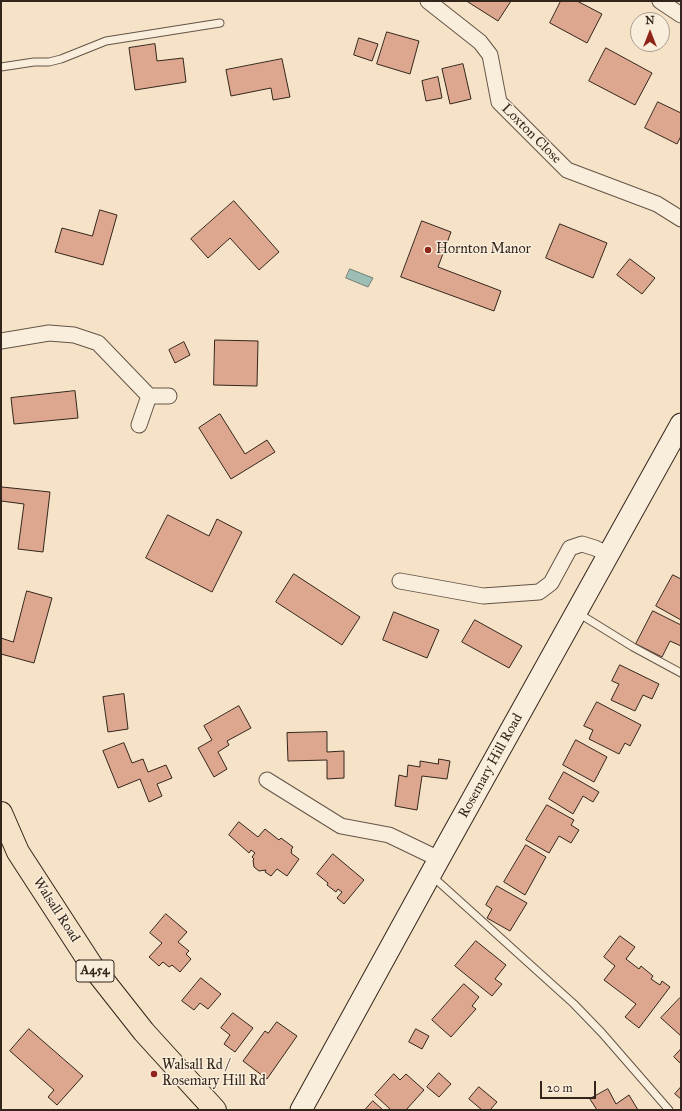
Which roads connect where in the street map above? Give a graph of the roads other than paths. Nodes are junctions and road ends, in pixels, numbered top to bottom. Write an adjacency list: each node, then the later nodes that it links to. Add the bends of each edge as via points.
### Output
1 (428, 1): 6 (street, Loxton Close, via 480,42 490,55 499,102 567,170 657,204)
2 (660, 1): 3 (street)
3 (681, 15)
4 (220, 22): 5 (lane, via 106,41 49,62)
5 (1, 67)
6 (681, 219)
7 (1, 341): 8 (street, via 49,333 74,335 98,343)
8 (149, 396): 9 (street); 11 (street)
9 (169, 396)
10 (681, 424): 12 (main road, Rosemary Hill Road)
11 (139, 425)
12 (609, 555): 13 (street, via 582,544 570,548 551,583 539,592 484,596); 14 (main road, Rosemary Hill Road)
13 (400, 581)
14 (577, 612): 15 (lane); 18 (main road, Rosemary Hill Road)
15 (681, 673)
16 (267, 780): 18 (street, via 341,826 389,835)
17 (1, 813): 19 (main road, Walsall Road / A454, via 18,852 92,966 144,1032)
18 (434, 867): 20 (main road, Rosemary Hill Road); 21 (lane, via 602,1032)
19 (215, 1110)
20 (301, 1110)
21 (669, 1110)

